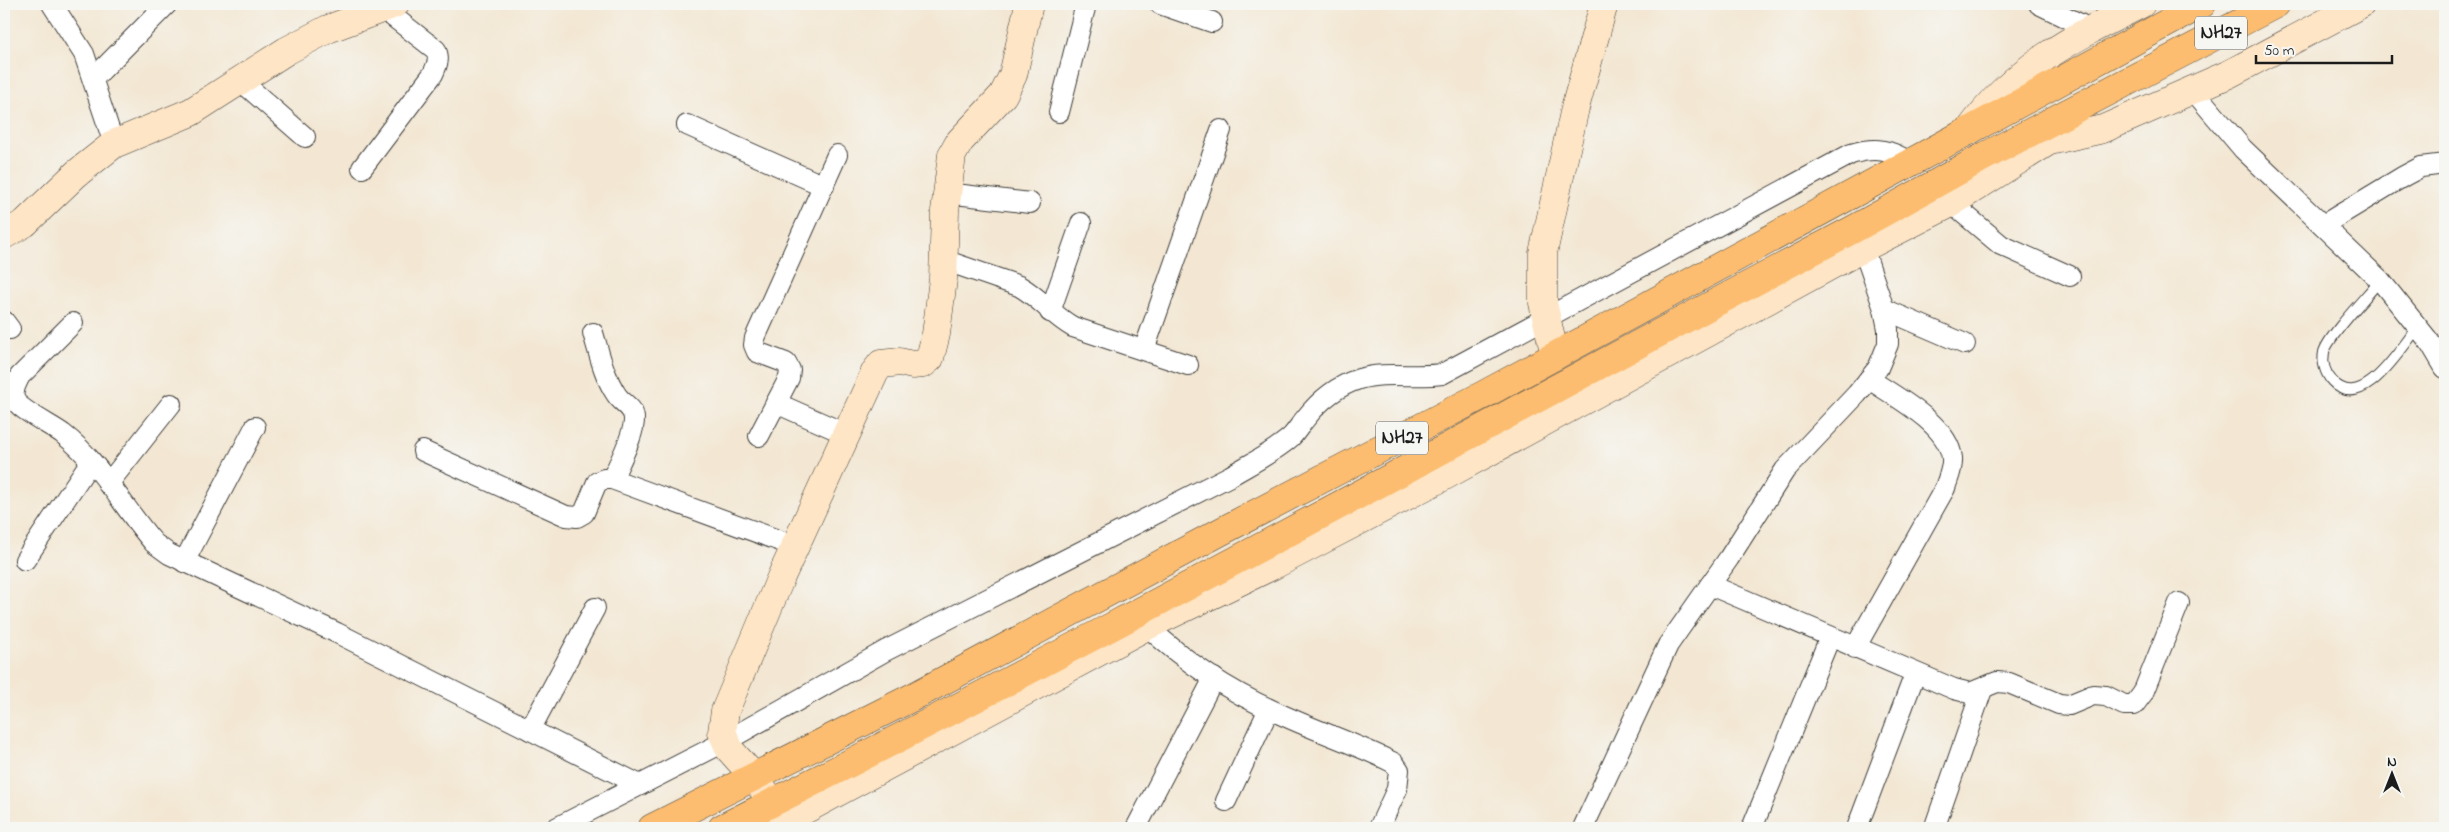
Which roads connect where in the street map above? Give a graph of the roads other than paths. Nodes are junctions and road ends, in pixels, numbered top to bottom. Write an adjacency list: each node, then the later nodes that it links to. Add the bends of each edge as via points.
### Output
1 (52, 4): 15 (street, via 84,54)
2 (167, 4): 15 (street)
3 (1029, 4): 31 (street, via 1013,75 1003,95 960,141 952,156)
4 (1086, 4): 18 (street)
5 (1160, 4): 13 (street)
6 (1604, 4): 43 (street, via 1543,253)
7 (2039, 4): 14 (street)
8 (2141, 4): 14 (street)
9 (2202, 4): 21 (highway, NH27)
10 (2276, 4): 26 (highway, NH27)
11 (2361, 4): 17 (street, via 2229,74)
12 (388, 6): 16 (street, via 286,50); 29 (street, via 436,50 438,64)
13 (1212, 22)
14 (2090, 28): 21 (street, via 2043,57 2012,82 1988,105)
15 (94, 78): 24 (street)
16 (241, 81): 22 (street); 24 (street, via 191,112)
17 (2192, 90): 23 (street, via 2103,129); 35 (street, via 2243,149)
18 (1059, 112)
19 (687, 125): 30 (street)
20 (1221, 130): 48 (street)
21 (1969, 131): 27 (highway, NH27)
22 (305, 137)
23 (2049, 141): 26 (street); 33 (street)
24 (114, 144): 36 (street, via 76,174 25,223)
25 (837, 155): 30 (street)
26 (1987, 155): 80 (highway, NH27, via 1040,665)
27 (1911, 163): 43 (street, via 1888,150 1869,149 1852,154); 49 (highway, NH27)
28 (2445, 164): 35 (street, via 2421,167)
29 (362, 168)
30 (824, 186): 53 (street, via 755,338 757,352 786,363 790,370)
31 (947, 193): 32 (street); 38 (street)
32 (1030, 203)
33 (1951, 203): 37 (street); 39 (street, via 2001,246)
34 (1081, 223): 42 (street)
35 (2323, 225): 40 (street)
36 (4, 235)
37 (1862, 248): 41 (street); 68 (street, via 1432,483)
38 (944, 260): 42 (street, via 1019,286); 56 (street, via 936,334 930,358 923,364 912,366 900,362 881,364)
39 (2070, 276)
40 (2380, 280): 45 (street); 45 (lane, via 2324,352 2324,366 2329,378 2338,388 2350,392 2365,387)
41 (1884, 309): 47 (street); 52 (street, via 1888,344 1878,368)
42 (1050, 312): 48 (street, via 1073,327)
43 (1546, 318): 49 (street); 76 (street, via 1442,374 1375,376 1335,391 1321,400 1292,436 1230,476 885,651)
44 (73, 323): 59 (street, via 20,376 14,397 19,405 62,433)
45 (2418, 327): 51 (street)
46 (593, 333): 60 (street, via 615,394 633,411 631,434)
47 (1965, 344)
48 (1144, 350): 50 (street)
49 (1555, 356): 77 (highway, NH27)
50 (1188, 365)
51 (2445, 368)
52 (1869, 379): 65 (street, via 1785,470); 70 (street, via 1936,426 1952,456 1952,469 1945,488)
53 (776, 403): 56 (street); 57 (street)
54 (172, 404): 61 (street)
55 (255, 428): 64 (street)
56 (846, 434): 62 (street)
57 (759, 436)
58 (423, 451): 60 (street, via 566,516 577,517 584,513 597,482)
59 (91, 460): 61 (street); 63 (street)
60 (612, 479): 62 (street)
61 (108, 484): 64 (street, via 154,543)
62 (794, 546): 76 (street, via 724,711 722,732)
63 (25, 560)
64 (184, 562): 75 (street, via 337,633)
65 (1710, 584): 69 (street); 87 (street, via 1668,645)
66 (2178, 604): 73 (street, via 2143,693 2134,705 2093,695 2069,705 2059,704 2009,683 1997,682)
67 (595, 608): 75 (street)
68 (1147, 626): 72 (street); 80 (street)
69 (1830, 637): 70 (street); 88 (street)
70 (1855, 648): 71 (street)
71 (1915, 674): 73 (street, via 1954,690 1970,693); 89 (street)
72 (1214, 678): 74 (street); 85 (street)
73 (1982, 690): 81 (street)
74 (1269, 709): 79 (street); 86 (street, via 1394,763 1399,770 1397,789)
75 (530, 730): 78 (street)
76 (726, 741): 77 (street); 78 (street)
77 (755, 778): 80 (street); 83 (highway, NH27)
78 (640, 785): 82 (street)
79 (1226, 801)
80 (783, 819): 84 (highway, NH27)
81 (1935, 826)
82 (556, 828)
83 (652, 828)
84 (722, 828)
85 (1136, 828)
86 (1379, 828)
87 (1583, 828)
88 (1752, 828)
89 (1857, 828)

